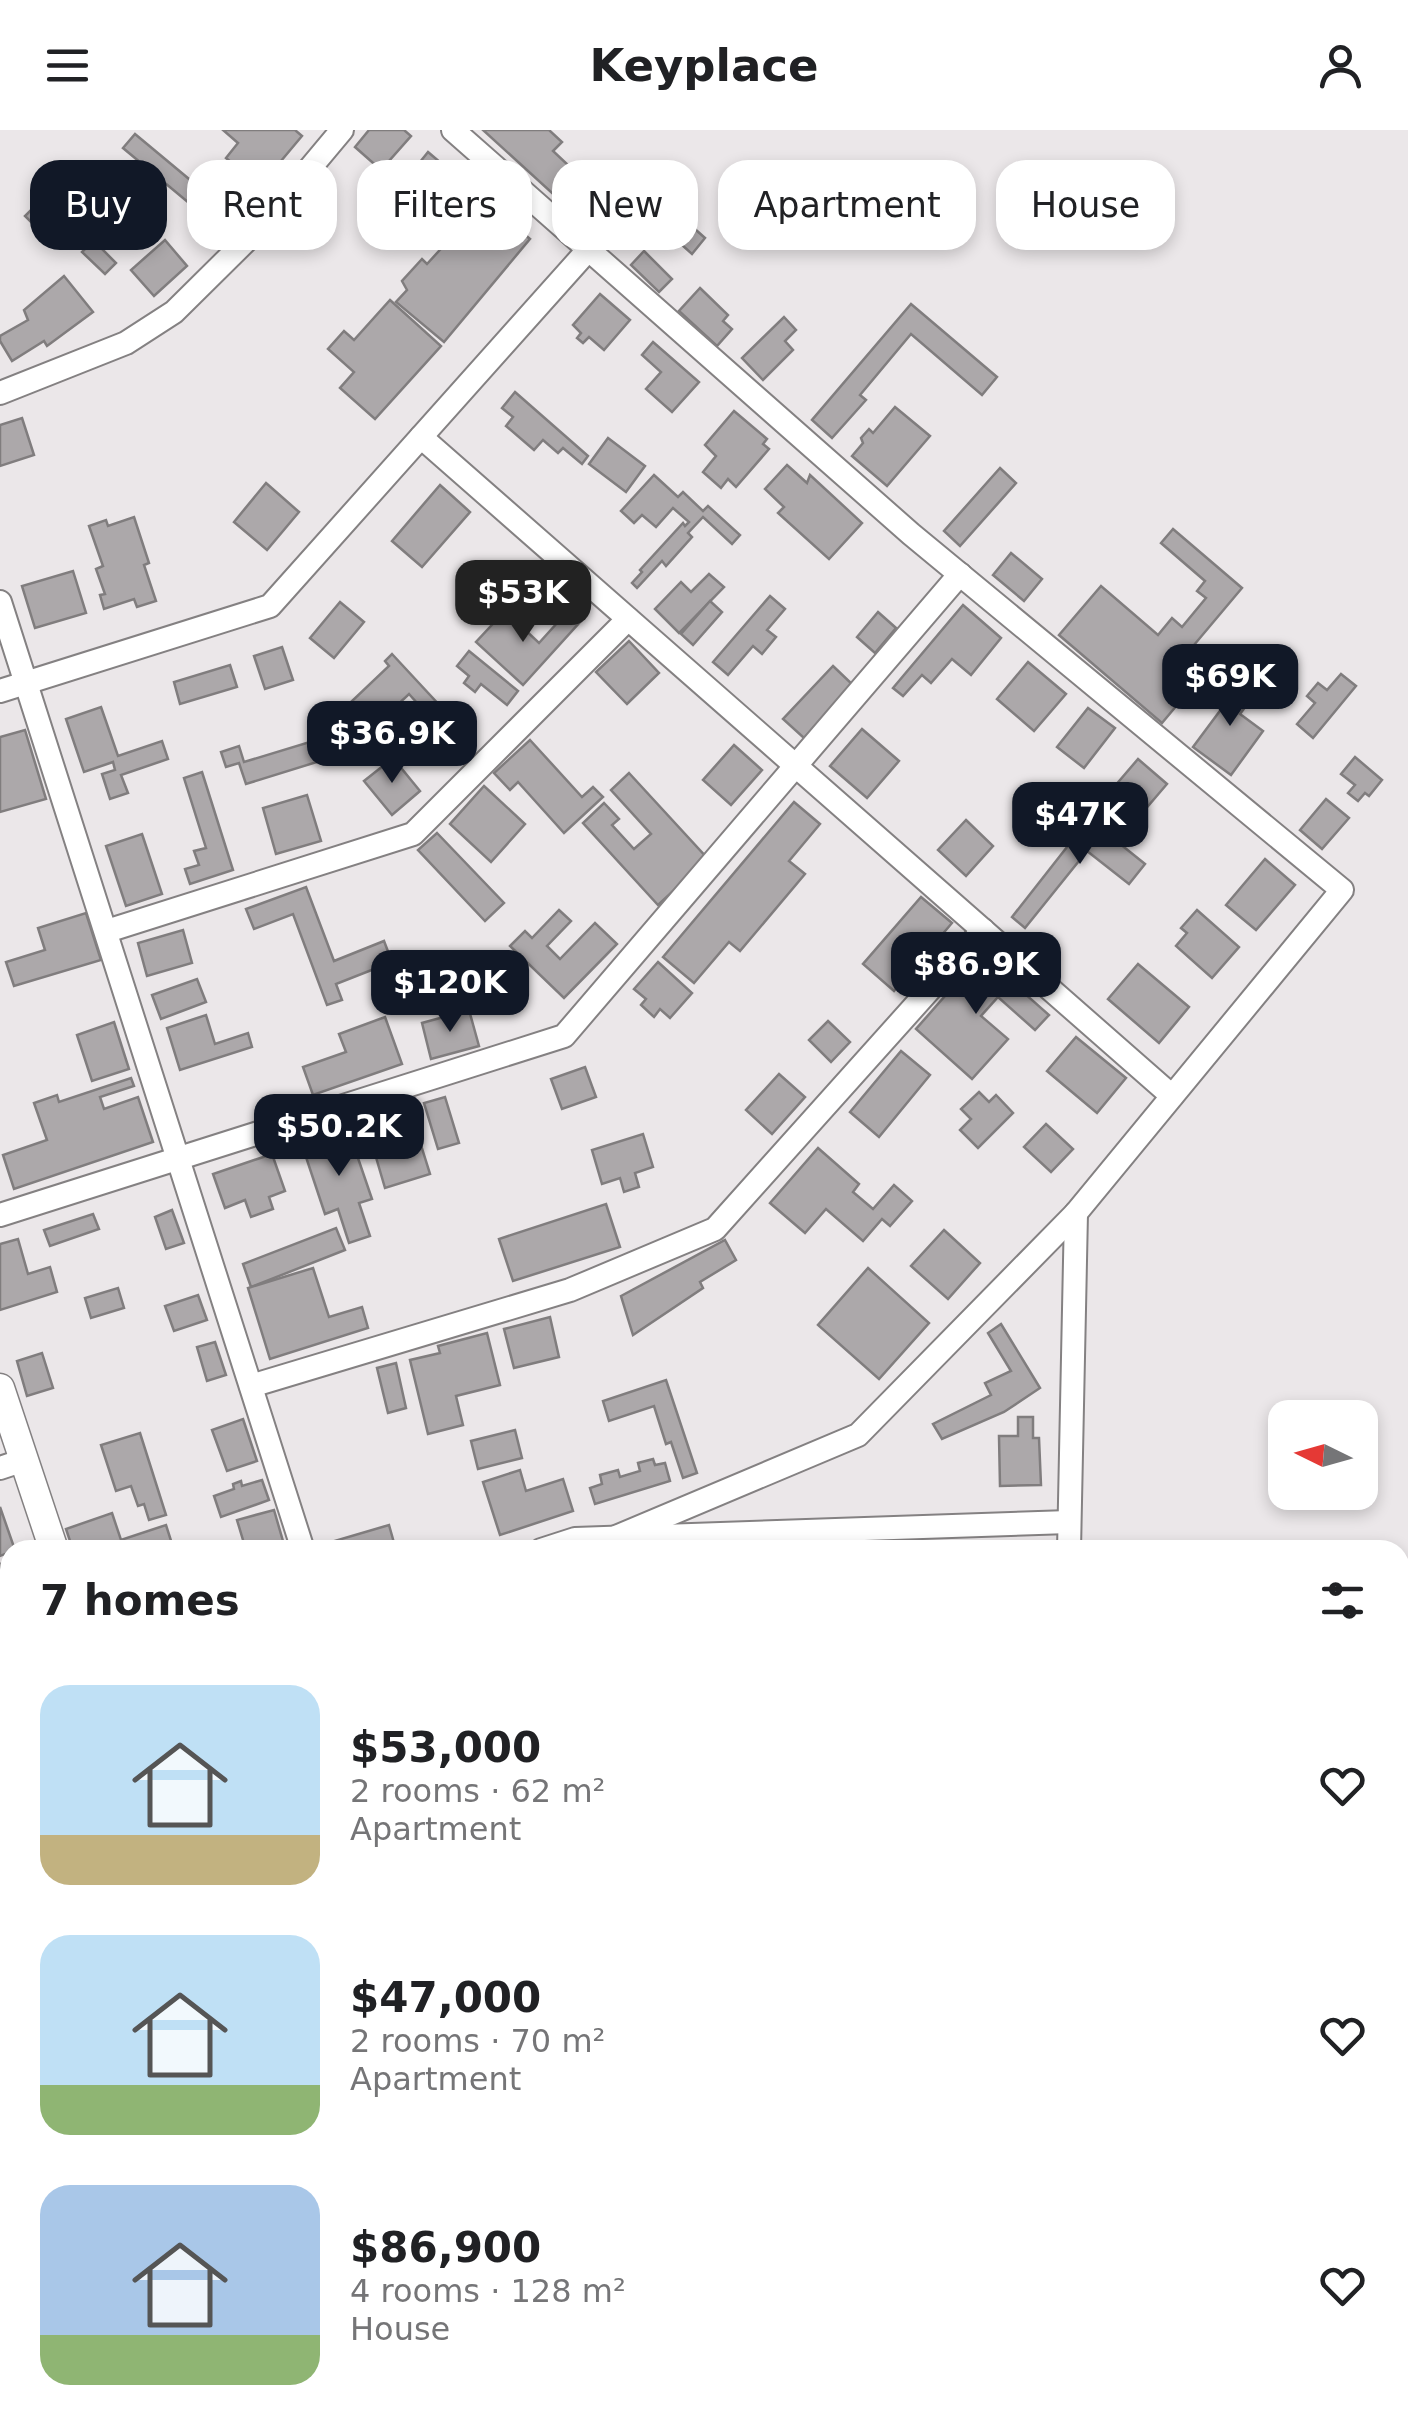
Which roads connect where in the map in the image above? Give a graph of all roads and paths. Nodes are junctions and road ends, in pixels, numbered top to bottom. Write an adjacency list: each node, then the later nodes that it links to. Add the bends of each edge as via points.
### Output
1 (342, 130): 5 (street, via 265,222 174,312 126,343)
2 (453, 130): 3 (street)
3 (552, 218)
4 (588, 250): 6 (street); 7 (street)
5 (0, 393)
6 (421, 437): 9 (street); 10 (street, via 270,606)
7 (960, 574): 12 (street); 15 (street, via 1342,890)
8 (0, 602): 10 (street)
9 (628, 618): 12 (street); 14 (street, via 413,834)
10 (28, 682): 11 (street); 14 (street)
11 (0, 691)
12 (796, 766): 13 (street); 16 (street, via 564,1036)
13 (983, 930): 15 (street); 19 (street, via 715,1229 570,1290)
14 (107, 931): 16 (street)
15 (1172, 1096): 17 (street)
16 (178, 1158): 18 (street); 19 (street)
17 (1076, 1212): 22 (street); 23 (street, via 858,1435)
18 (0, 1215)
19 (251, 1386): 25 (street)
20 (0, 1388): 21 (main road)
21 (12, 1464): 24 (main road)
22 (1069, 1522): 23 (street); 27 (street)
23 (616, 1537): 26 (street)
24 (49, 1540)
25 (300, 1540)
26 (572, 1540)
27 (1069, 1540)

